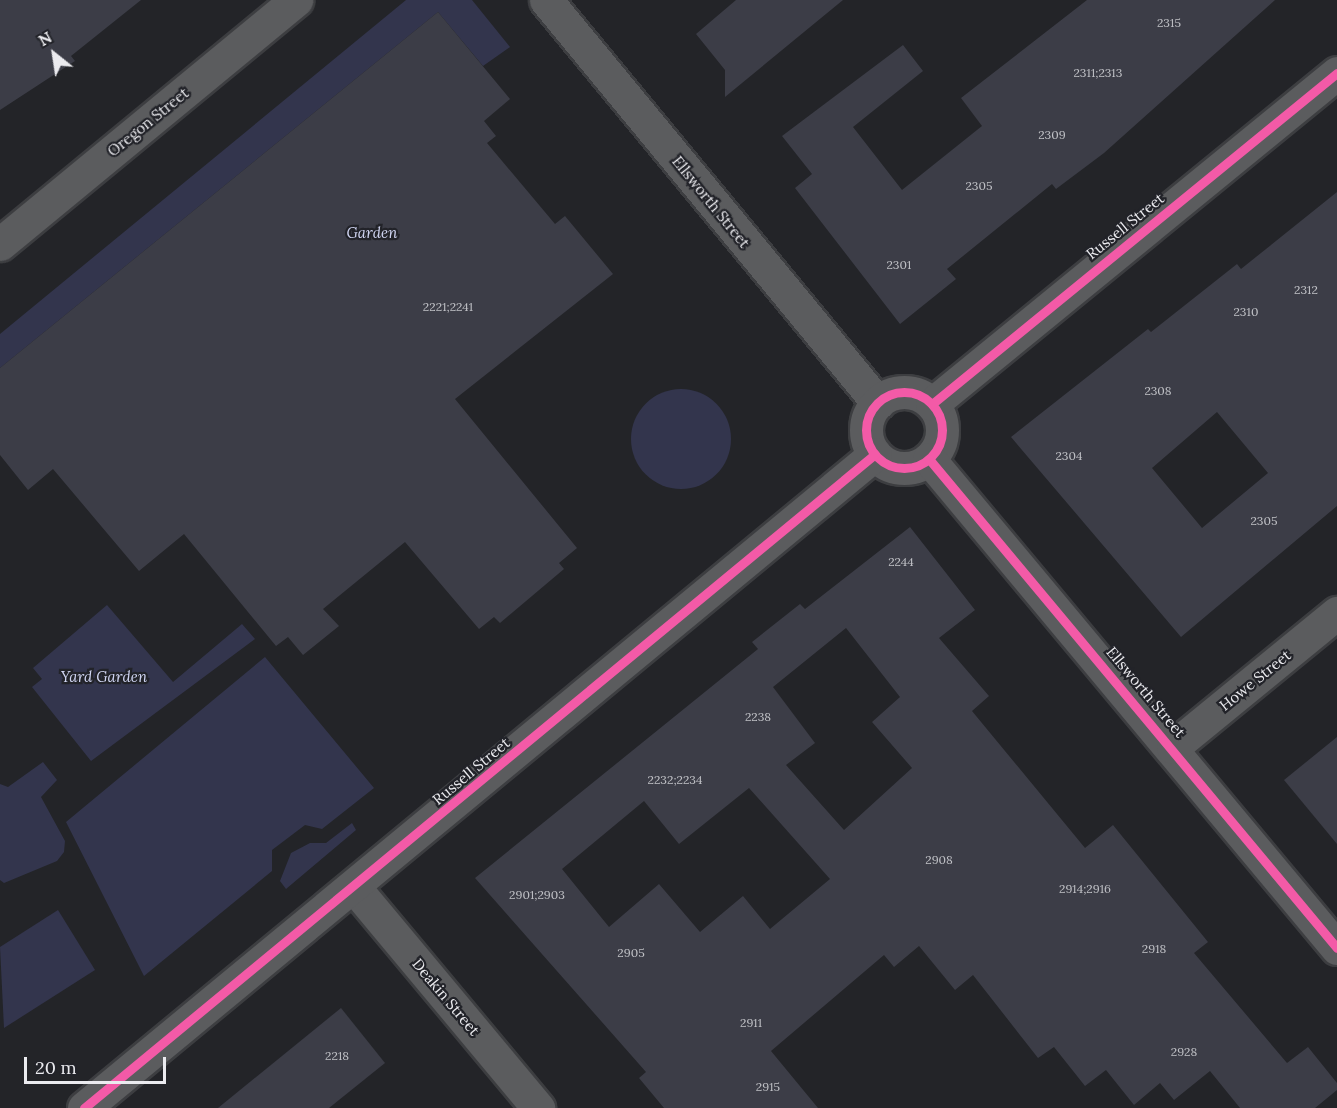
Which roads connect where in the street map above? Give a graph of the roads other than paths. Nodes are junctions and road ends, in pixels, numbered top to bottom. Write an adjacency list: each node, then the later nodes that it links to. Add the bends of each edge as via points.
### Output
1 (296, 0): 4 (street, Oregon Street)
2 (546, 0): 5 (street, Ellsworth Street)
3 (1337, 73): 6 (street, Russell Street)
4 (0, 244)
5 (878, 403): 6 (street, via 905,393); 7 (street, via 866,434)
6 (932, 404): 8 (street, via 941,438)
7 (875, 454): 8 (street, via 907,468); 11 (street, Russell Street)
8 (929, 459): 10 (street, Ellsworth Street)
9 (1337, 613): 10 (street, Howe Street)
10 (1173, 747): 12 (street, Ellsworth Street)
11 (354, 887): 13 (street, Russell Street); 14 (street, Deakin Street)
12 (1337, 948)
13 (84, 1108)
14 (538, 1108)

